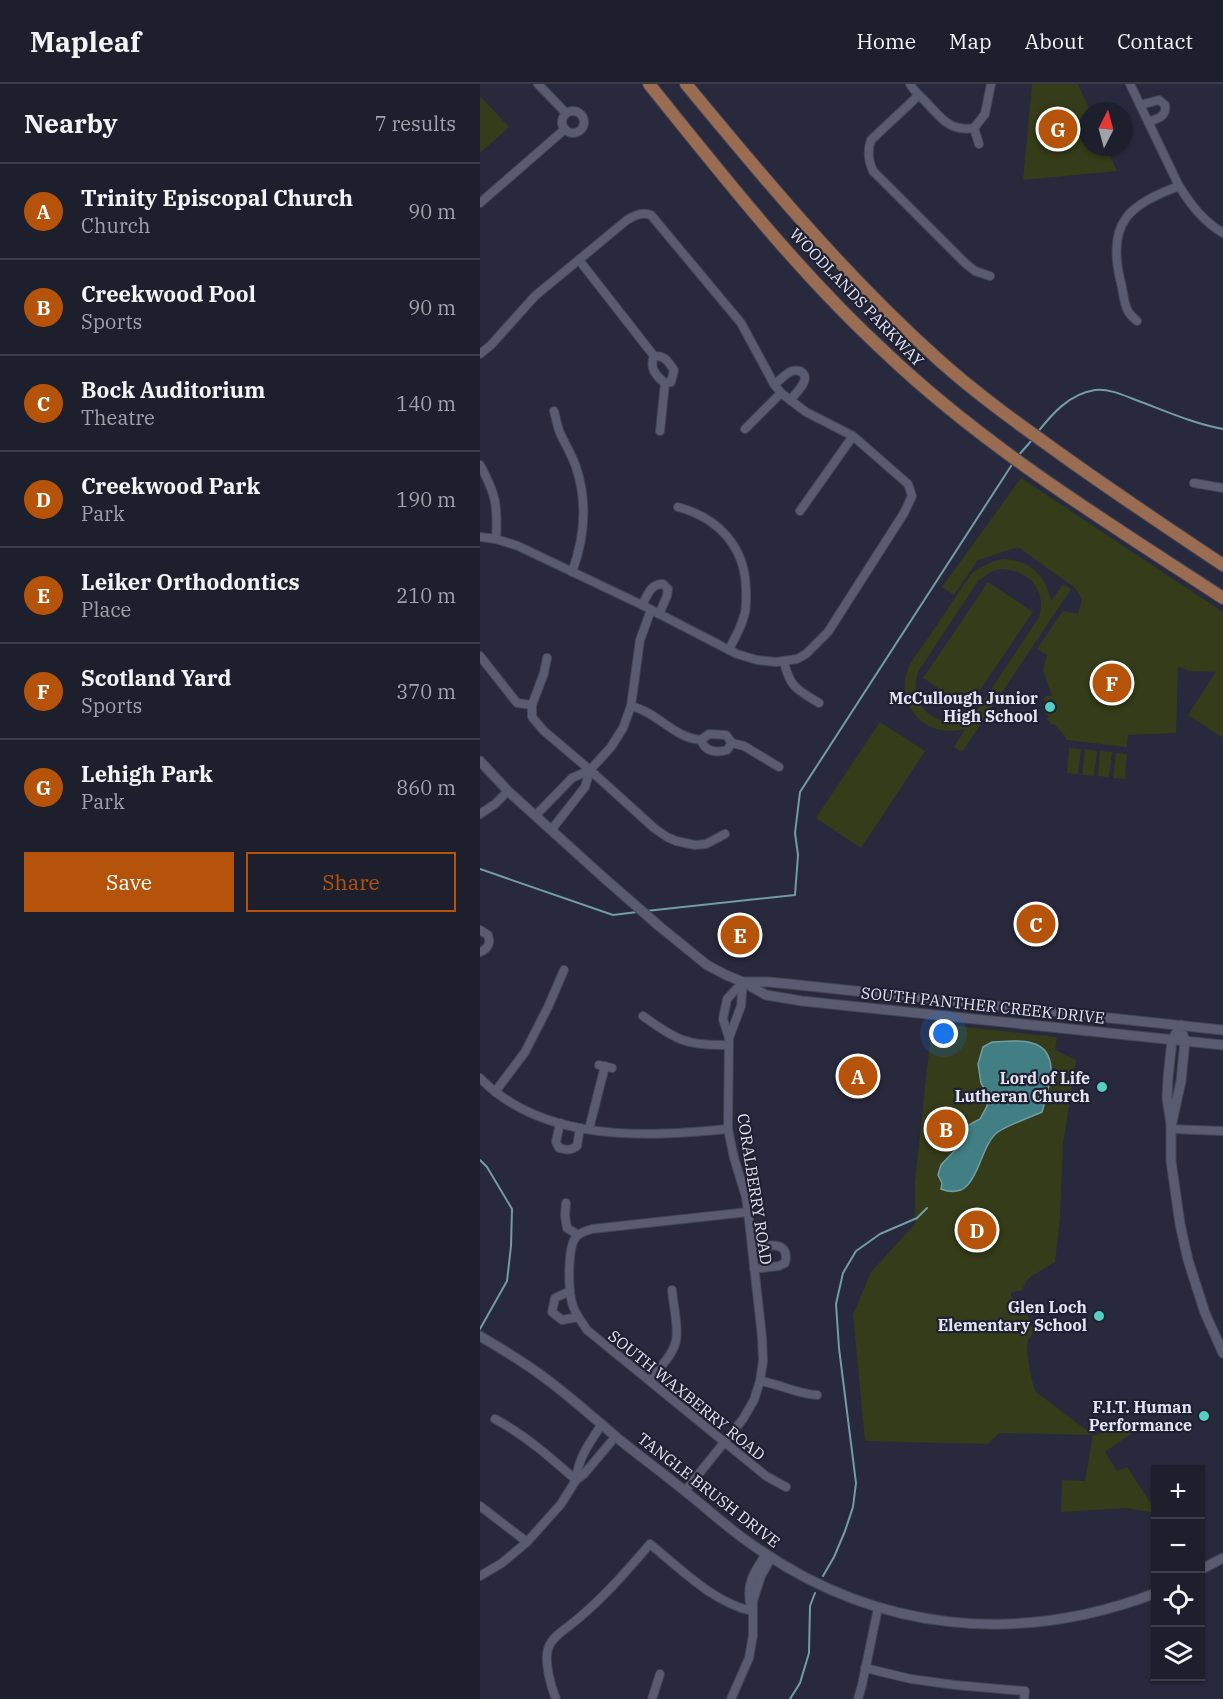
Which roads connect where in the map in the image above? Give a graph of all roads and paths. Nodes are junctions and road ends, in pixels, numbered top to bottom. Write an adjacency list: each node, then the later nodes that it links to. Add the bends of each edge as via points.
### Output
1 (538, 84): 9 (street)
2 (649, 84): 39 (main road, WOODLANDS PARKWAY, via 812,279 885,353 1007,454)
3 (686, 84): 37 (main road, WOODLANDS PARKWAY, via 791,211 942,363 1025,429)
4 (910, 84): 7 (street)
5 (991, 84): 11 (street, via 986,114)
6 (1130, 84): 8 (street)
7 (919, 95): 11 (street, via 950,125); 18 (street, via 871,140 869,161 873,171 965,263)
8 (1140, 105): 10 (street); 10 (street, via 1159,100 1165,105 1163,115)
9 (566, 113): 12 (street, via 562,122); 12 (street, via 579,113 584,124 576,132)
10 (1148, 122): 14 (street)
11 (974, 128): 13 (street)
12 (565, 129): 15 (street)
13 (979, 144)
14 (1179, 186): 16 (street, via 1205,220); 19 (street, via 1135,207 1118,235 1118,267 1128,310)
15 (480, 204)
16 (1223, 233)
17 (579, 260): 20 (street, via 535,296); 21 (street); 23 (street, via 627,220 644,213 651,215 741,323)
18 (990, 276)
19 (1137, 321)
20 (480, 354)
21 (654, 356): 22 (street, via 652,368); 22 (street, via 666,358 674,370 671,382)
22 (665, 383): 28 (street)
23 (774, 384): 24 (street); 25 (street, via 789,372 801,372 804,382)
24 (781, 393): 25 (street); 27 (street)
25 (790, 400): 29 (street)
26 (554, 411): 38 (street, via 576,465 584,511 583,536)
27 (745, 429)
28 (660, 431)
29 (853, 436): 34 (street); 46 (street, via 908,483 912,496 828,632 806,654)
30 (480, 465): 36 (street, via 496,500)
31 (1194, 483): 32 (street)
32 (1223, 488)
33 (678, 507): 43 (street, via 693,511 720,528 742,560 746,576 745,614)
34 (801, 511)
35 (480, 537): 36 (street)
36 (496, 539): 38 (street)
37 (1223, 565)
38 (572, 572): 40 (street)
39 (1223, 598)
40 (642, 605): 41 (street); 42 (street, via 652,587 663,584 668,589)
41 (651, 610): 42 (street); 49 (street, via 640,640)
42 (659, 614): 43 (street)
43 (729, 650): 46 (street, via 757,660)
44 (480, 656): 48 (street, via 517,703)
45 (547, 658): 48 (street)
46 (783, 662): 47 (street, via 796,689)
47 (819, 703)
48 (532, 705): 54 (street, via 532,717 544,731)
49 (631, 706): 50 (street, via 684,737); 54 (street, via 611,747)
50 (701, 740): 51 (street, via 709,734 719,734 726,735); 51 (street, via 712,752 727,750)
51 (732, 743): 53 (street)
52 (480, 761): 55 (street, SOUTH PANTHER CREEK DRIVE)
53 (779, 767)
54 (590, 770): 57 (street, via 572,778); 58 (street, via 585,787); 59 (street, via 654,828 676,841 706,844)
55 (508, 791): 56 (street); 57 (street, SOUTH PANTHER CREEK DRIVE)
56 (480, 814)
57 (536, 815): 58 (street, SOUTH PANTHER CREEK DRIVE)
58 (552, 830): 63 (street, SOUTH PANTHER CREEK DRIVE, via 640,911 707,965)
59 (725, 834)
60 (480, 930): 61 (street, via 488,935 489,942)
61 (480, 952)
62 (564, 970): 73 (street, via 525,1052)
63 (743, 982): 65 (street, SOUTH PANTHER CREEK DRIVE); 67 (street, SOUTH PANTHER CREEK DRIVE, via 766,995 802,1001); 68 (street, CORALBERRY ROAD, via 741,1006); 68 (street, CORALBERRY ROAD, via 727,999 723,1019)
64 (644, 1016): 68 (street, via 683,1042 704,1045)
65 (1181, 1025): 66 (street, SOUTH PANTHER CREEK DRIVE); 67 (street); 69 (street)
66 (1223, 1029)
67 (1172, 1040): 69 (street, SOUTH PANTHER CREEK DRIVE); 75 (street, via 1167,1098)
68 (729, 1041): 78 (street, CORALBERRY ROAD)
69 (1185, 1041): 70 (street, SOUTH PANTHER CREEK DRIVE); 75 (street)
70 (1223, 1045)
71 (605, 1066): 77 (street)
72 (480, 1078): 73 (street)
73 (495, 1092): 74 (street, via 519,1108)
74 (560, 1123): 76 (street); 76 (street, via 556,1142 566,1150 577,1146)
75 (1171, 1127): 79 (street); 89 (street, via 1172,1161 1186,1251)
76 (580, 1128): 77 (street)
77 (589, 1129): 78 (street, via 650,1135)
78 (728, 1129): 81 (street, CORALBERRY ROAD)
79 (1223, 1131)
80 (566, 1203): 82 (street, via 567,1228)
81 (748, 1212): 82 (street, via 592,1229); 83 (street, CORALBERRY ROAD)
82 (578, 1235): 86 (street, SOUTH WAXBERRY ROAD, via 570,1254)
83 (752, 1247): 84 (street, CORALBERRY ROAD); 84 (street, via 780,1246 786,1258 779,1266)
84 (754, 1269): 91 (street, CORALBERRY ROAD, via 762,1337)
85 (672, 1290): 90 (street, via 676,1342)
86 (570, 1291): 87 (street, SOUTH WAXBERRY ROAD); 87 (street, via 555,1298 552,1312 562,1320)
87 (578, 1317): 90 (street, SOUTH WAXBERRY ROAD, via 598,1340)
88 (480, 1336): 94 (street, TANGLE BRUSH DRIVE, via 545,1378)
89 (1223, 1353)
90 (649, 1380): 96 (street, SOUTH WAXBERRY ROAD)
91 (760, 1381): 92 (street); 96 (street, CORALBERRY ROAD, via 749,1410)
92 (817, 1395)
93 (495, 1419): 97 (street, via 519,1433)
94 (602, 1424): 95 (street, TANGLE BRUSH DRIVE); 97 (street, via 577,1467)
95 (616, 1436): 97 (street); 99 (street, TANGLE BRUSH DRIVE)
96 (723, 1442): 98 (street, SOUTH WAXBERRY ROAD); 99 (street, CORALBERRY ROAD)
97 (576, 1480): 101 (street)
98 (786, 1487)
99 (685, 1491): 102 (street, TANGLE BRUSH DRIVE)
100 (480, 1506): 101 (street)
101 (527, 1542): 105 (street)
102 (768, 1556): 107 (street, TANGLE BRUSH DRIVE, via 826,1588); 108 (street)
103 (1223, 1558): 104 (street)
104 (1205, 1567)
105 (480, 1576)
106 (1151, 1594): 107 (street, TANGLE BRUSH DRIVE, via 1091,1614 1031,1623 963,1623)
107 (878, 1608): 109 (street)
108 (752, 1611): 111 (street, via 716,1596 650,1544 613,1587 554,1638 548,1660); 113 (street, via 749,1658)
109 (866, 1668): 114 (street); 115 (street, via 911,1679 1024,1691)
110 (660, 1674): 112 (street)
111 (556, 1699)
112 (652, 1699)
113 (731, 1699)
114 (858, 1699)
115 (1024, 1699)

